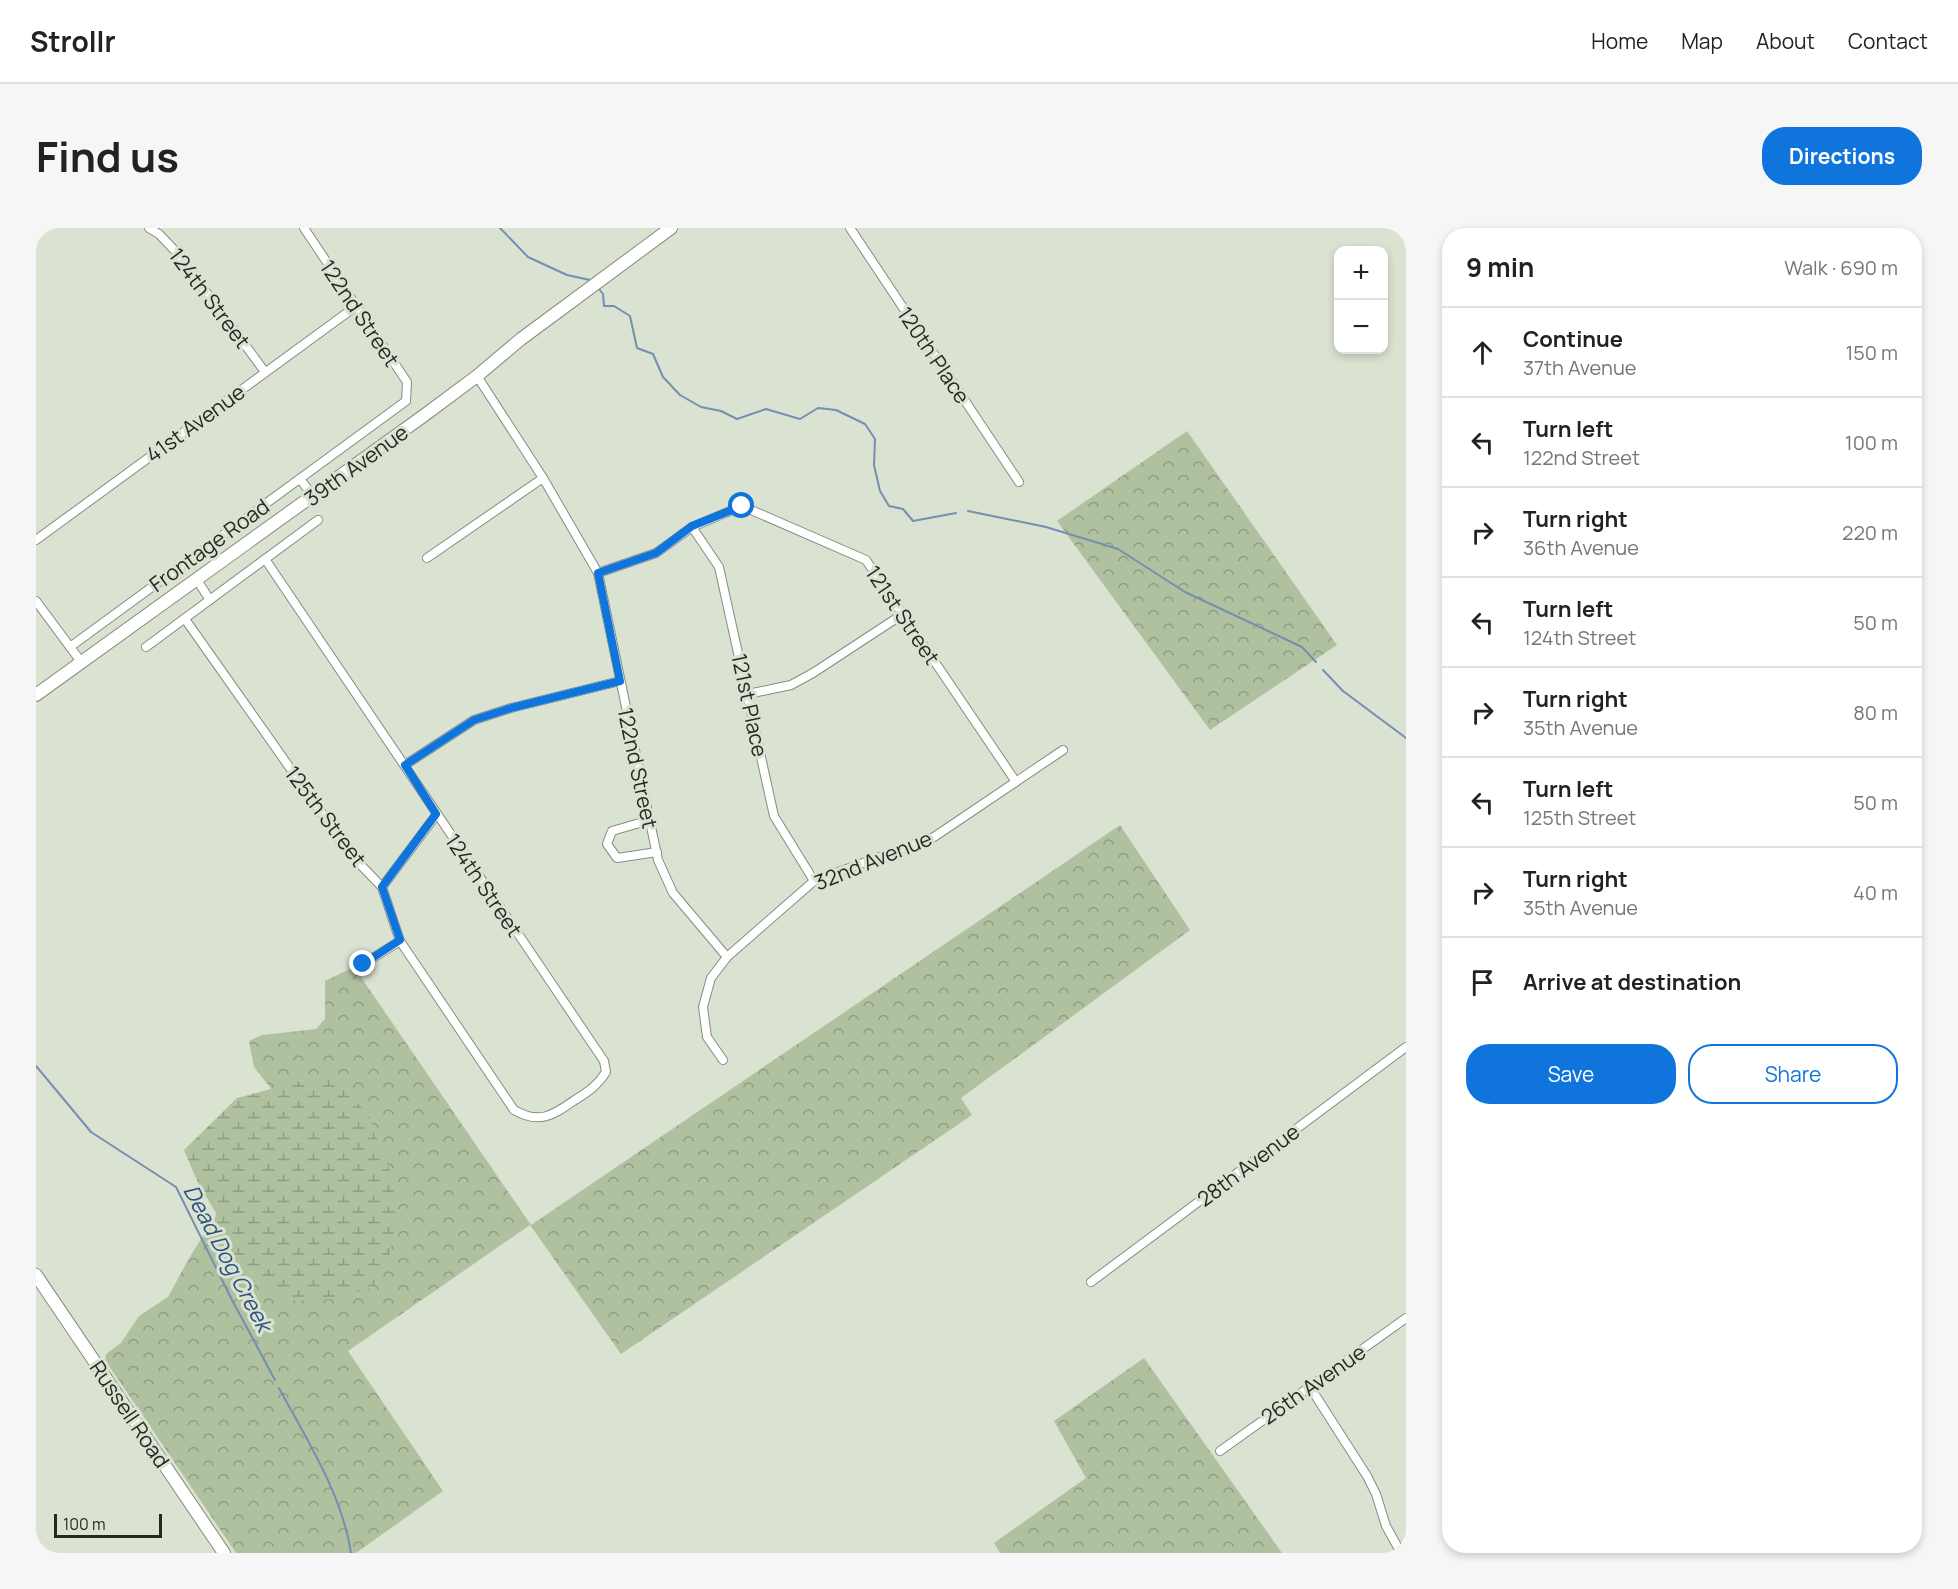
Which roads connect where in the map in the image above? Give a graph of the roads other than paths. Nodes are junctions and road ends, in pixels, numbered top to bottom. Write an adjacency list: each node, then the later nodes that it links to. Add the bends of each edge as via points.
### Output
1 (149, 228): 6 (street, 124th Street, via 178,254)
2 (304, 228): 5 (street, 122nd Street)
3 (671, 228): 7 (main road, 39th Avenue)
4 (850, 228): 11 (street, 120th Place)
5 (355, 307): 6 (street, 41st Avenue); 8 (street, 122nd Street, via 407,382)
6 (265, 372): 15 (street, 41st Avenue)
7 (477, 376): 9 (street, 122nd Street); 12 (main road, 39th Avenue)
8 (406, 401): 10 (street, Frontage Road)
9 (543, 478): 16 (street); 18 (street, 122nd Street)
10 (300, 479): 12 (street); 24 (street, Frontage Road)
11 (1019, 482)
12 (313, 496): 19 (main road, 39th Avenue)
13 (318, 520): 17 (street, 39th Avenue)
14 (692, 526): 18 (street, via 656,553); 22 (street, 121st Street, via 742,506 866,560); 28 (street, 121st Place, via 719,567)
15 (36, 540)
16 (427, 558)
17 (264, 559): 20 (street, 39th Avenue); 31 (street, 124th Street)
18 (598, 573): 27 (street, 122nd Street)
19 (196, 580): 20 (street); 26 (main road, 39th Avenue)
20 (210, 600): 23 (street, 39th Avenue)
21 (36, 601): 24 (street)
22 (903, 614): 28 (street, via 791,685); 32 (street, 121st Street)
23 (185, 619): 25 (street, 39th Avenue); 37 (street, 125th Street, via 352,856)
24 (70, 647): 26 (street)
25 (146, 647)
26 (82, 663): 29 (main road, 39th Avenue)
27 (620, 681): 31 (street, via 474,720); 34 (street, 122nd Street)
28 (748, 694): 36 (street, 121st Place, via 774,816)
29 (36, 695)
30 (1064, 750): 32 (street, 32nd Avenue)
31 (405, 765): 33 (street, 124th Street)
32 (1016, 782): 36 (street, 32nd Avenue, via 934,837)
33 (436, 814): 37 (street); 43 (street, 124th Street, via 604,1061 606,1072 600,1082 555,1114 525,1117)
34 (650, 820): 35 (street, 122nd Street); 35 (street, via 612,831 607,844 617,858)
35 (657, 852): 39 (street, 122nd Street, via 673,893)
36 (814, 881): 39 (street, 32nd Avenue)
37 (382, 887): 38 (street, 125th Street)
38 (400, 940): 40 (street); 43 (street, 125th Street)
39 (727, 957): 42 (street, 32nd Avenue, via 711,978 703,1007 707,1037)
40 (363, 964)
41 (1406, 1047): 45 (street, 28th Avenue)
42 (723, 1060)
43 (514, 1110)
44 (36, 1275): 49 (main road, Russell Road)
45 (1091, 1282)
46 (1406, 1318): 47 (street, 26th Avenue)
47 (1310, 1387): 48 (street, 26th Avenue); 50 (street, via 1367,1476)
48 (1220, 1450)
49 (224, 1553)
50 (1401, 1553)

